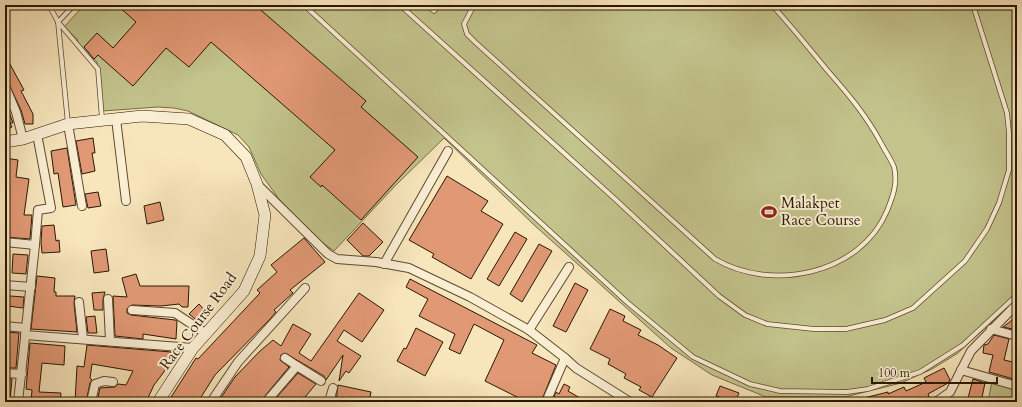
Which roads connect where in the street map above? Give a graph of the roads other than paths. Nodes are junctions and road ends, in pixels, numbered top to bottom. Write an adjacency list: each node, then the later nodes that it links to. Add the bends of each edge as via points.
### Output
1 (48, 5): 10 (lane)
2 (74, 5): 10 (lane)
3 (304, 5): 29 (lane, via 628,304 693,357 750,384 780,391 847,392 868,389 920,372 963,345)
4 (400, 5): 9 (lane, via 719,296 745,315 767,324 814,329 846,329 885,320 913,308 965,261 987,229 999,202 1009,170 1007,113)
5 (427, 5): 6 (lane, via 434,11)
6 (439, 5)
7 (474, 5): 8 (lane, via 464,24 467,34 715,260 743,272 807,273 830,267 845,259 864,243 884,218 893,196 896,178 893,165 855,101)
8 (772, 5)
9 (973, 5)
10 (58, 22): 13 (lane, via 98,69); 14 (lane)
11 (5, 86): 16 (street)
12 (116, 119): 13 (street, Race Course Road); 19 (street, Race Course Road, via 142,116 189,119 225,135 246,157); 20 (street)
13 (102, 120): 14 (street, Race Course Road)
14 (68, 124): 15 (street, Race Course Road); 21 (street)
15 (37, 134): 16 (street, Race Course Road); 23 (street, via 51,208 38,210)
16 (24, 139): 17 (street, Race Course Road)
17 (5, 142)
18 (448, 150): 24 (street)
19 (257, 184): 24 (street, via 328,254 337,259); 38 (street, Race Course Road, via 265,215 260,256 244,291)
20 (126, 201)
21 (82, 206)
22 (5, 242): 23 (street)
23 (35, 246): 27 (street)
24 (384, 264): 36 (street, via 416,272 470,297)
25 (569, 267): 36 (street)
26 (5, 285): 27 (street)
27 (31, 287): 37 (street)
28 (305, 288): 56 (street, via 238,362)
29 (1017, 295)
30 (108, 299): 41 (street)
31 (79, 302): 40 (street)
32 (1017, 304): 35 (street)
33 (132, 310): 38 (street, via 175,313)
34 (5, 326): 37 (street)
35 (991, 329): 39 (street); 46 (street, via 971,351)
36 (529, 330): 44 (street)
37 (25, 331): 40 (street); 48 (street)
38 (205, 333): 42 (street, Race Course Road)
39 (1017, 336)
40 (83, 339): 41 (street)
41 (110, 341): 42 (street)
42 (193, 348): 55 (street, Race Course Road)
43 (285, 358): 45 (street)
44 (565, 358): 59 (street); 60 (street, via 576,368)
45 (297, 366): 49 (street); 57 (street)
46 (961, 370): 51 (street); 61 (street, via 950,392)
47 (5, 373): 48 (street)
48 (22, 374): 53 (street)
49 (321, 381)
50 (113, 382): 54 (street, via 95,384)
51 (1017, 386)
52 (332, 388): 58 (street)
53 (18, 402)
54 (91, 402)
55 (158, 402)
56 (211, 402)
57 (268, 402)
58 (329, 402)
59 (546, 402)
60 (630, 402)
61 (938, 402)

